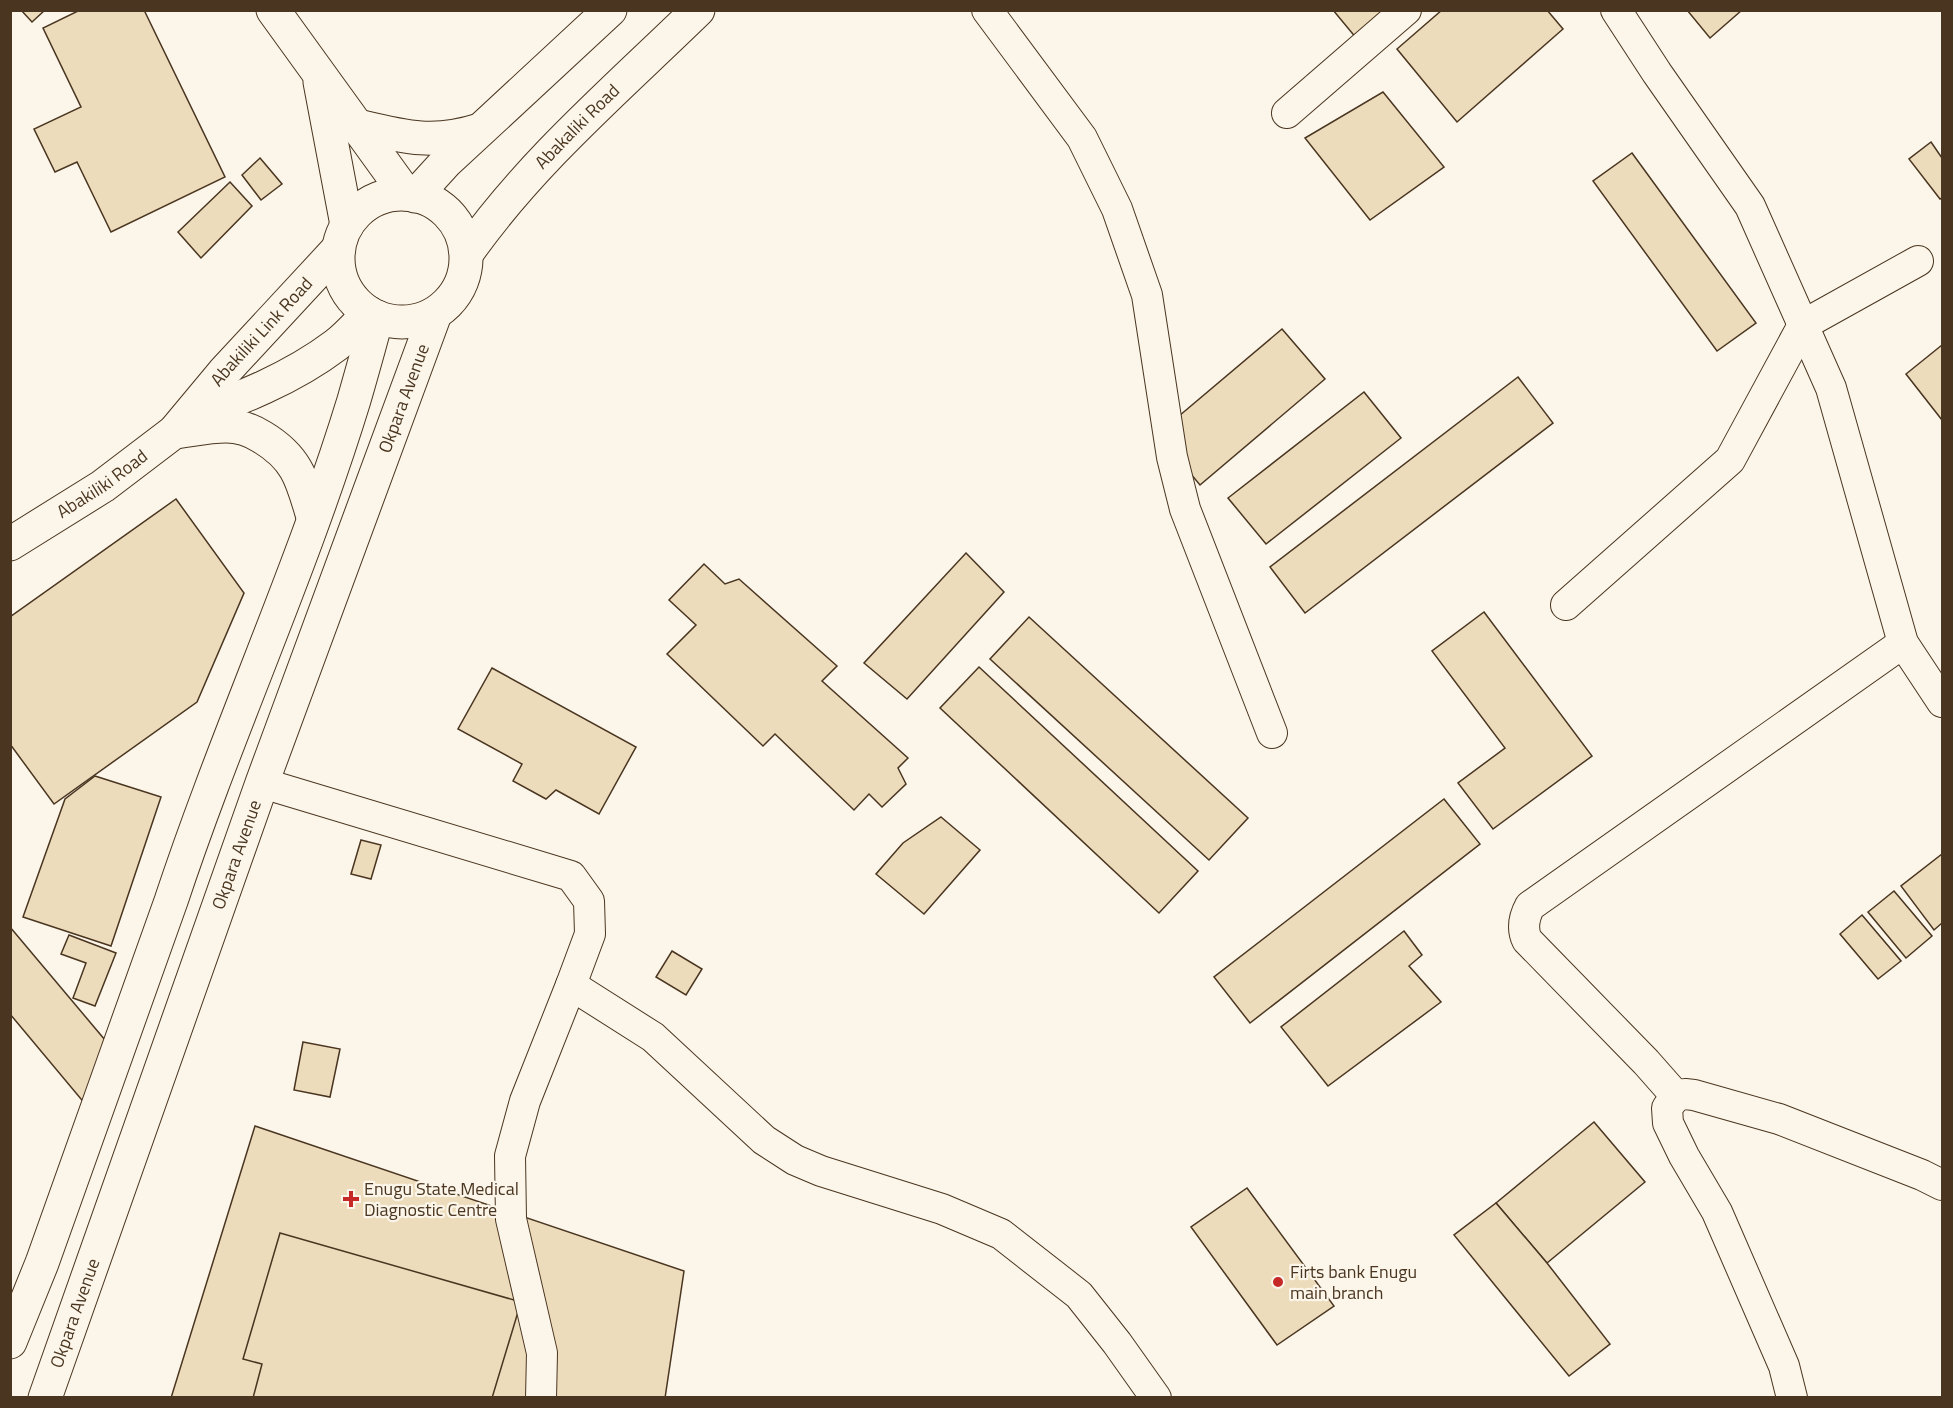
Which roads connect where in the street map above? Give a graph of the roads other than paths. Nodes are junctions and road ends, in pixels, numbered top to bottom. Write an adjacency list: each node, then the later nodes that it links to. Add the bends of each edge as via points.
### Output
1 (273, 10): 7 (main road)
2 (610, 10): 10 (main road)
3 (698, 10): 13 (main road, Abakaliki Road, via 544,160 490,220)
4 (987, 10): 24 (street, via 1082,138 1118,209 1148,295 1172,457 1185,509)
5 (1406, 10): 8 (street)
6 (1616, 10): 17 (street, via 1750,206)
7 (319, 74): 9 (main road); 12 (main road)
8 (1287, 113)
9 (358, 126): 10 (main road, via 425,140); 11 (main road)
10 (480, 130): 11 (main road)
11 (411, 195): 12 (main road, via 388,196 372,202 358,212); 13 (main road, via 447,211 461,231)
12 (343, 237): 16 (main road, via 338,260 342,281 352,300); 18 (main road, Abakiliki Link Road)
13 (467, 253): 15 (main road, via 465,274 457,293)
14 (1918, 261): 17 (street)
15 (435, 314): 16 (main road, via 405,322); 25 (main road, Okpara Avenue)
16 (373, 315): 18 (main road, via 298,370); 19 (main road, via 354,401)
17 (1803, 325): 21 (street, via 1730,460); 22 (street, via 1831,388)
18 (181, 425): 19 (main road, via 227,426 256,433 282,450 306,490); 20 (main road, Abakiliki Road, via 103,486)
19 (314, 517): 26 (main road)
20 (10, 544)
21 (1566, 605)
22 (1903, 643): 23 (street); 29 (street, via 1530,906 1526,913 1527,940)
23 (1942, 702)
24 (1272, 733)
25 (262, 783): 27 (main road, Okpara Avenue); 28 (street, via 571,876 589,901 590,934)
26 (171, 901): 27 (main road); 31 (main road, via 42,1263)
27 (216, 914): 32 (main road, Okpara Avenue)
28 (571, 985): 33 (street, via 525,1101 510,1156 511,1219 542,1353); 34 (street, via 653,1037 764,1140 795,1160 942,1209 1001,1234 1079,1295)
29 (1676, 1096): 30 (street, via 1694,1095 1779,1119); 35 (street, via 1667,1108 1668,1123 1717,1212 1784,1366)
30 (1942, 1185)
31 (10, 1341)
32 (45, 1398)
33 (541, 1398)
34 (1156, 1398)
35 (1792, 1398)

